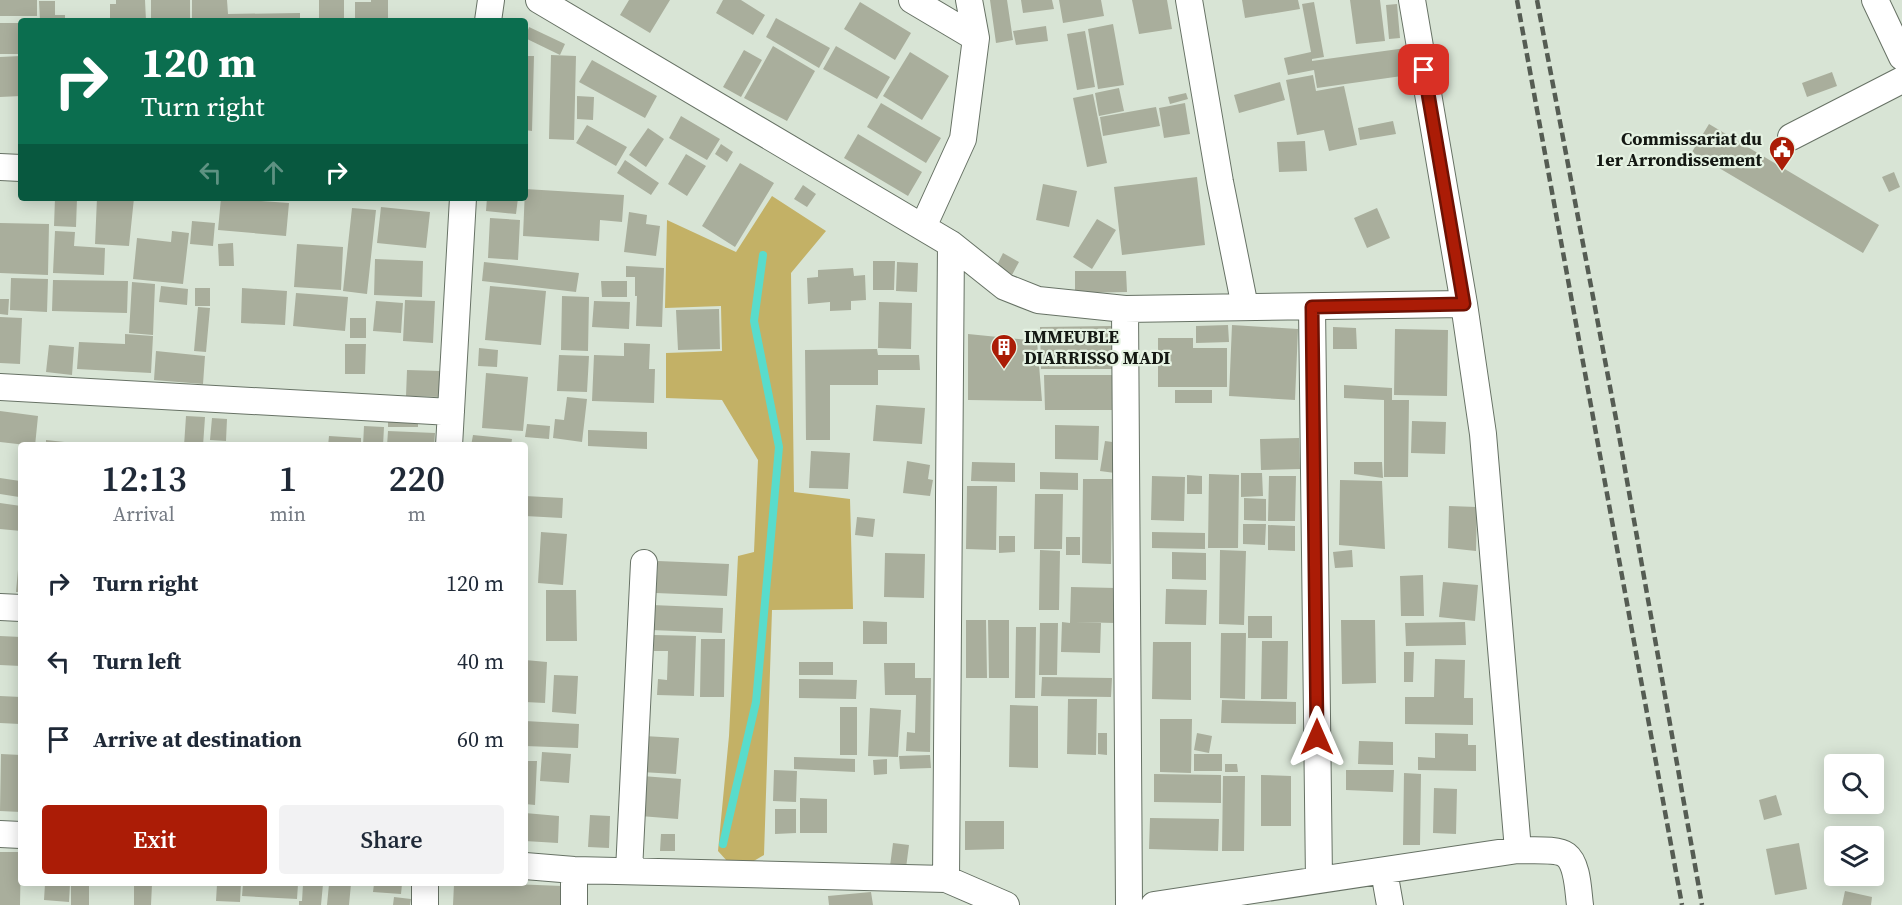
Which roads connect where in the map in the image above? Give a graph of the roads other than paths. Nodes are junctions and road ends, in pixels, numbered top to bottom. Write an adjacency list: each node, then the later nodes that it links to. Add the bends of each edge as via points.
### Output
1 (490, 0): 8 (street)
2 (539, 0): 16 (street)
3 (912, 0): 9 (street)
4 (969, 0): 9 (street)
5 (1189, 0): 19 (street)
6 (1412, 0): 18 (street)
7 (1875, 0): 10 (street)
8 (488, 18)
9 (976, 38): 16 (street, via 963,139)
10 (1902, 57)
11 (1902, 80): 12 (street)
12 (1791, 137)
13 (0, 167): 14 (street)
14 (18, 168)
15 (463, 201): 23 (street)
16 (922, 227): 17 (street)
17 (951, 244): 21 (street, via 1005,287 1038,300); 35 (street)
18 (1464, 304): 20 (street); 30 (street, via 1483,434)
19 (1245, 307): 20 (street); 21 (street)
20 (1312, 307): 36 (street)
21 (1125, 309): 42 (street)
22 (0, 387): 23 (street)
23 (451, 412): 24 (street)
24 (449, 442)
25 (644, 563): 33 (street)
26 (0, 607): 27 (street)
27 (18, 608)
28 (0, 834): 29 (street)
29 (18, 835)
30 (1518, 850): 34 (street); 45 (street, via 1566,855 1573,866)
31 (528, 866): 32 (street)
32 (574, 870): 33 (street); 40 (street)
33 (629, 871): 35 (street)
34 (1384, 871): 36 (street); 44 (street)
35 (946, 879): 41 (street)
36 (1319, 880): 38 (street)
37 (425, 886): 39 (street)
38 (1201, 902): 43 (street)
39 (424, 905)
40 (574, 905)
41 (1006, 905)
42 (1129, 905)
43 (1154, 905)
44 (1390, 905)
45 (1580, 905)

